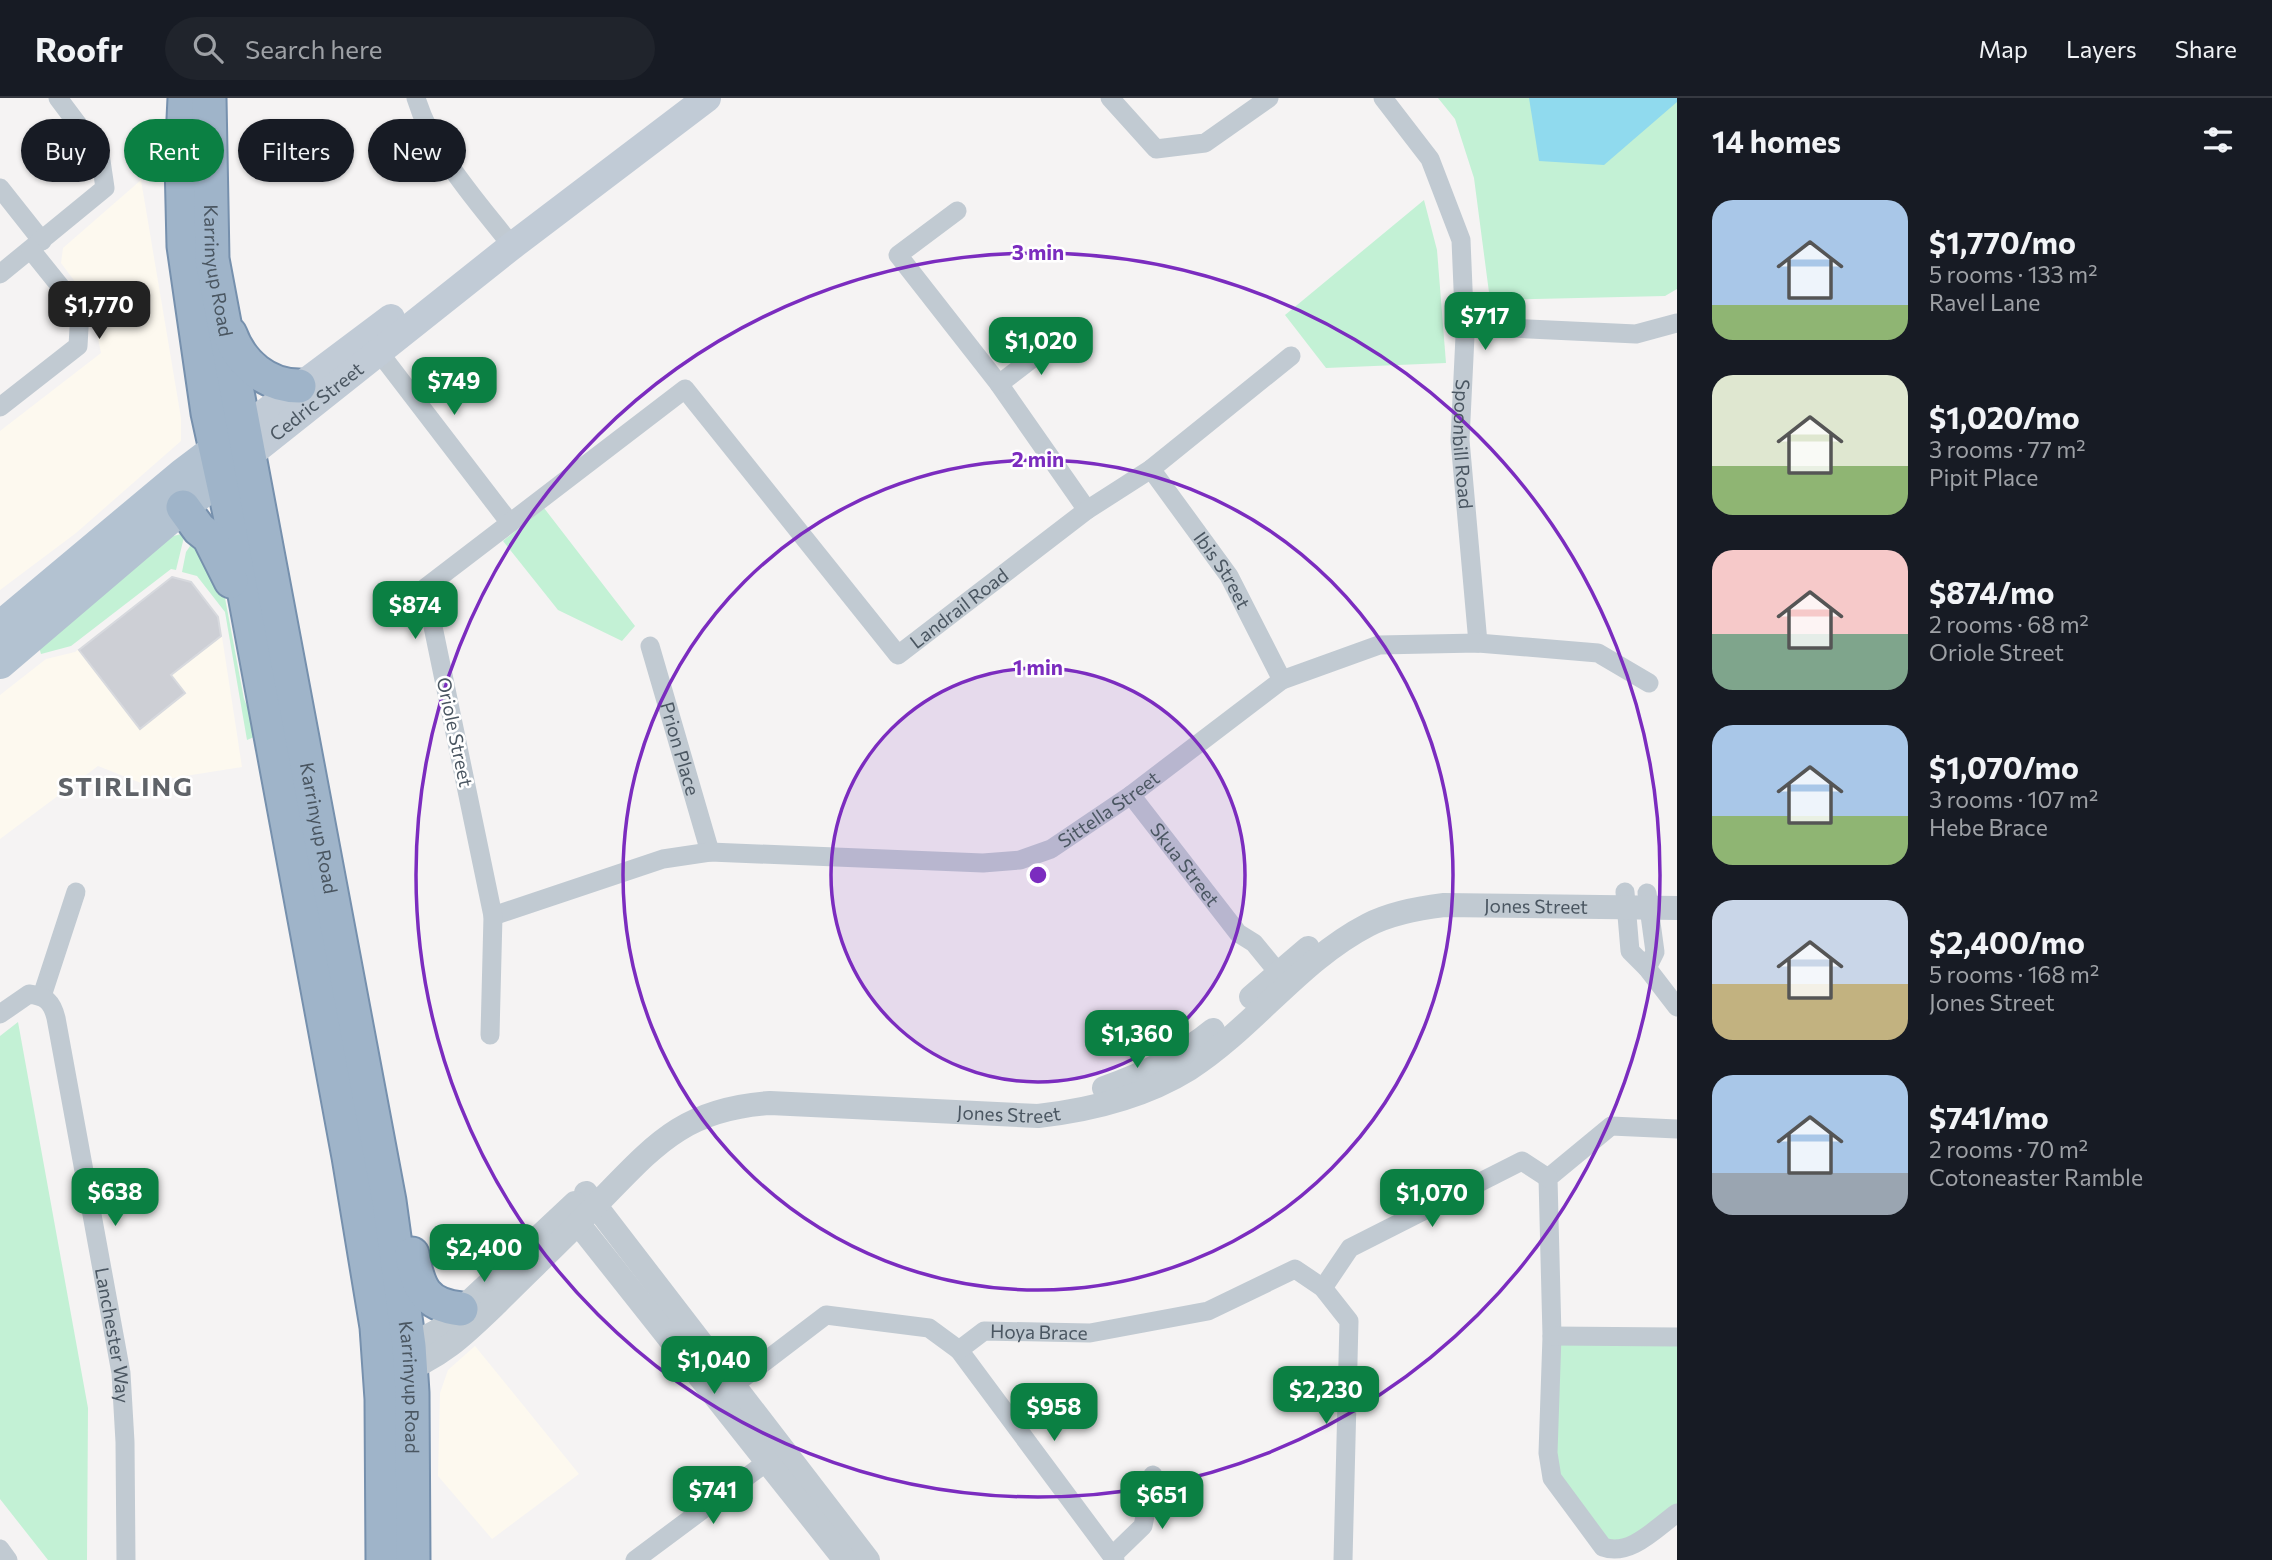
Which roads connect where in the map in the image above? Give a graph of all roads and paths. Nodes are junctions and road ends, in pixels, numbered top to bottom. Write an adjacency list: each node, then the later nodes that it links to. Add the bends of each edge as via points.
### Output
1 (58, 98): 13 (street, via 100,154 105,188)
2 (185, 98): 26 (highway, Karrinyup Road, via 184,246)
3 (209, 98): 15 (highway, Karrinyup Road, via 212,259)
4 (416, 98): 12 (street, via 446,159)
5 (680, 98): 12 (main road, Cedric Street)
6 (706, 98): 12 (main road, Cedric Street)
7 (1110, 98): 8 (street, via 1156,149 1205,143)
8 (1269, 98)
9 (1383, 98): 17 (street, Spoonbill Road, via 1430,159 1461,240)
10 (0, 188): 13 (street)
11 (957, 211): 21 (street, via 898,254)
12 (507, 240): 19 (main road, Cedric Street)
13 (36, 245): 14 (street); 24 (street, via 80,311 78,346)
14 (0, 274)
15 (220, 309): 22 (highway, via 233,343 249,365 268,380); 25 (highway, Karrinyup Road)
16 (1677, 323): 17 (street, via 1636,334)
17 (1465, 326): 33 (street, Spoonbill Road, via 1461,440)
18 (1059, 338): 21 (street)
19 (373, 344): 22 (main road, Cedric Street); 25 (main road, Cedric Street); 30 (street)
20 (1291, 356): 27 (street, Landrail Road)
21 (999, 384): 29 (street)
22 (299, 386): 25 (main road, Cedric Street)
23 (685, 389): 29 (street, Landrail Road, via 898,655); 30 (street, Oriole Street)
24 (0, 407)
25 (246, 442): 26 (main road, Cedric Street); 51 (highway, Karrinyup Road)
26 (219, 463): 28 (main road, Cedric Street); 31 (highway, Karrinyup Road); 32 (main road, Cedric Street)
27 (1151, 469): 29 (street, Landrail Road); 35 (street, Ibis Street, via 1229,576)
28 (183, 507): 31 (highway, via 218,552); 32 (main road, Cedric Street)
29 (1087, 510)
30 (510, 523): 43 (street, Oriole Street, via 425,588)
31 (253, 638): 58 (highway, Karrinyup Road, via 377,1327)
32 (7, 639)
33 (1478, 643): 35 (street, Sittella Street, via 1379,645); 36 (street, Sittella Street, via 1598,653)
34 (650, 646): 38 (street, Prion Place)
35 (1282, 680): 37 (street, Sittella Street)
36 (1649, 683)
37 (1131, 795): 38 (street, Sittella Street, via 1051,849 1020,860 983,863); 44 (street, Skua Street, via 1238,933 1243,950)
38 (710, 852): 43 (street, Sittella Street, via 663,859)
39 (76, 892): 45 (street)
40 (1677, 893): 41 (street, Jones Street)
41 (1636, 899): 42 (street, Jones Street); 44 (street, Jones Street, via 1463,891 1402,899 1357,915 1334,929); 46 (street, via 1655,952 1647,968)
42 (1677, 908)
43 (493, 916): 48 (street, Oriole Street)
44 (1279, 983): 52 (street, Jones Street, via 1175,1057 1127,1080 1076,1094 1024,1100 791,1090 739,1092 699,1104 674,1115 631,1147)
45 (42, 996): 47 (street, via 29,994); 67 (street, Lanchester Way, via 52,1005 56,1018 121,1373)
46 (1677, 1007)
47 (0, 1014)
48 (490, 1035)
49 (1677, 1129): 50 (street, via 1611,1126)
50 (1548, 1178): 53 (street, via 1522,1161 1350,1248); 55 (street)
51 (389, 1201): 54 (highway, via 410,1242 423,1292 435,1303); 58 (highway, Karrinyup Road)
52 (582, 1208): 54 (street, Jones Street); 58 (street, Jones Street, via 465,1334 442,1352); 59 (street); 60 (street)
53 (1323, 1288): 57 (street, Hoya Brace, via 1295,1269 1208,1311 1090,1333 984,1331); 73 (street, via 1349,1321)
54 (461, 1309): 58 (street, Jones Street)
55 (1552, 1336): 56 (street); 64 (street, via 1548,1453 1552,1478)
56 (1677, 1337)
57 (959, 1350): 59 (street, via 929,1328 826,1315); 65 (street)
58 (395, 1361): 68 (highway, Karrinyup Road); 69 (highway, Karrinyup Road, via 415,1529)
59 (734, 1385): 72 (street)
60 (768, 1461): 70 (street); 71 (street)
61 (1153, 1475): 65 (street, via 1143,1526)
62 (1677, 1513): 64 (street, via 1627,1549)
63 (0, 1549): 66 (street)
64 (1611, 1555)
65 (1113, 1558)
66 (8, 1560)
67 (126, 1560)
68 (383, 1560)
69 (413, 1560)
70 (635, 1560)
71 (845, 1560)
72 (868, 1560)
73 (1343, 1560)

